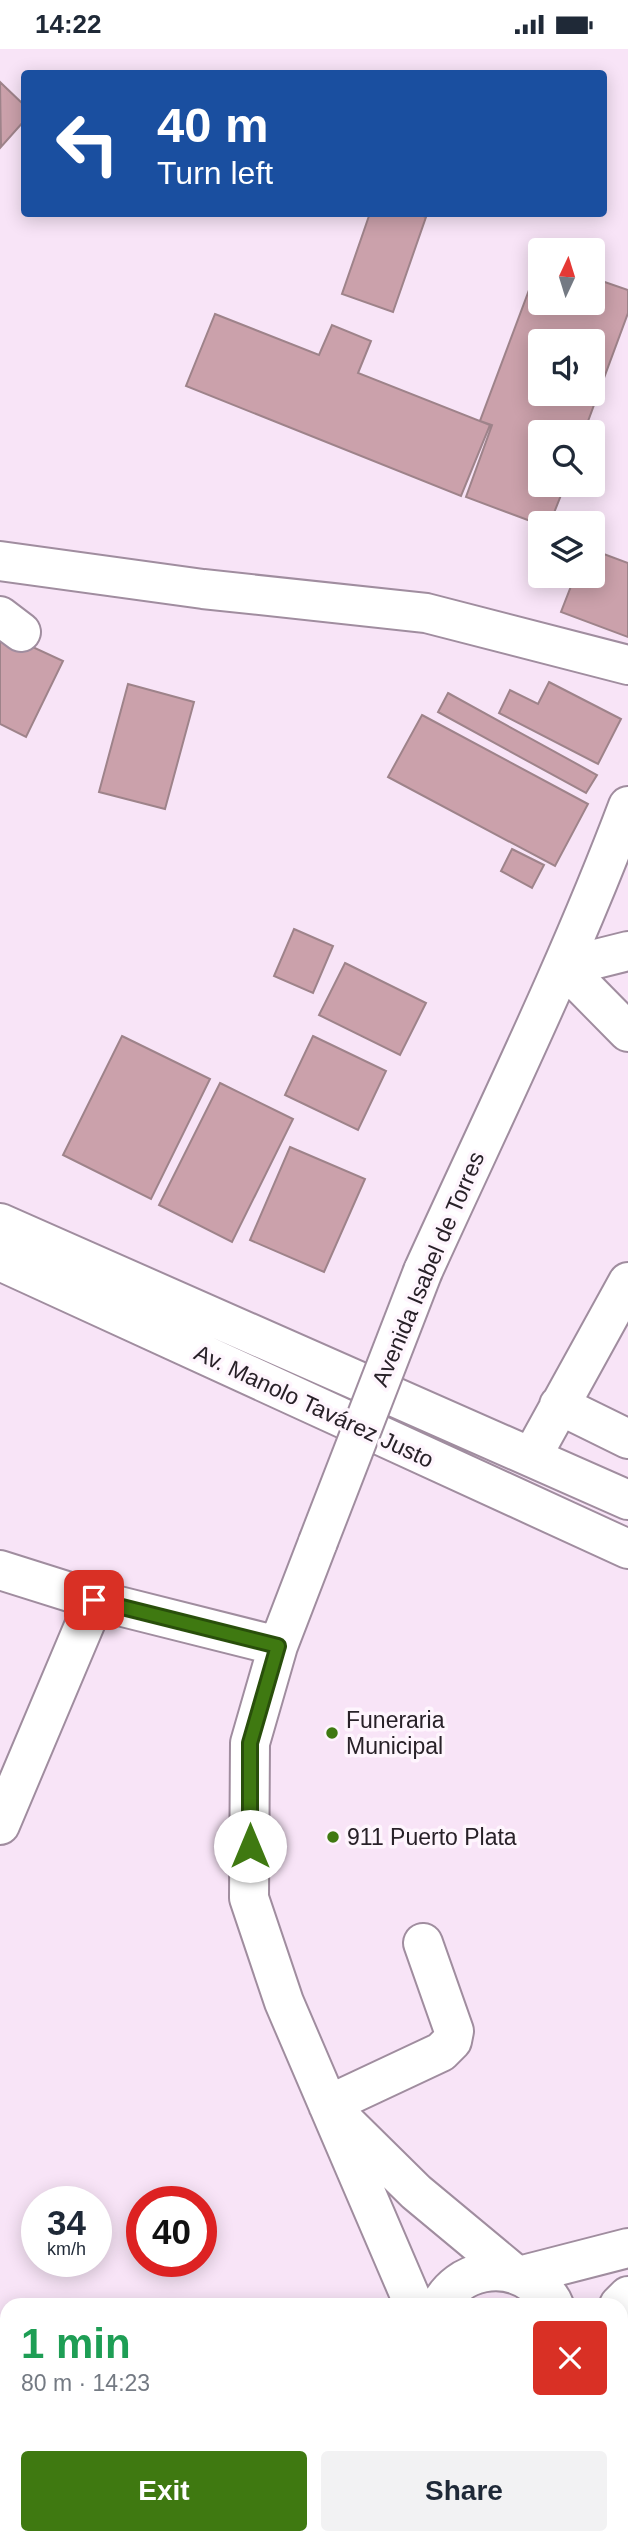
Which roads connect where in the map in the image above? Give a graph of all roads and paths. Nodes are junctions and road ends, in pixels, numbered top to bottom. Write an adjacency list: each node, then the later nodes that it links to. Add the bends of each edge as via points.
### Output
1 (0, 561): 2 (street, via 426,613)
2 (628, 665)
3 (627, 812): 5 (street, Avenida Isabel de Torres)
4 (628, 951): 5 (street)
5 (564, 967): 6 (street); 17 (street, Avenida Isabel de Torres, bridge, via 423,1271)
6 (628, 1032)
7 (0, 1223): 12 (street, Av. Manolo Tavárez Justo)
8 (0, 1261): 14 (street, Av. Manolo Tavárez Justo)
9 (628, 1282): 10 (street)
10 (559, 1405): 11 (street); 12 (street)
11 (628, 1440)
12 (532, 1456): 13 (street, Av. Manolo Tavárez Justo)
13 (628, 1500)
14 (628, 1549)
15 (0, 1570): 16 (street)
16 (94, 1600): 17 (street); 18 (street)
17 (278, 1646): 20 (street, Avenida Isabel de Torres, via 250,1743 249,1898 284,2002)
18 (0, 1825)
19 (423, 1943): 20 (street, via 454,2031 452,2041 441,2052)
20 (328, 2105): 22 (street, Avenida Isabel de Torres, via 416,2192); 23 (street, Avenida Isabel de Torres)
21 (628, 2248): 22 (street)
22 (517, 2273): 24 (street, via 484,2271 460,2282); 25 (street, Avenida Isabel de Torres)
23 (411, 2298)
24 (446, 2298)
25 (551, 2298)

